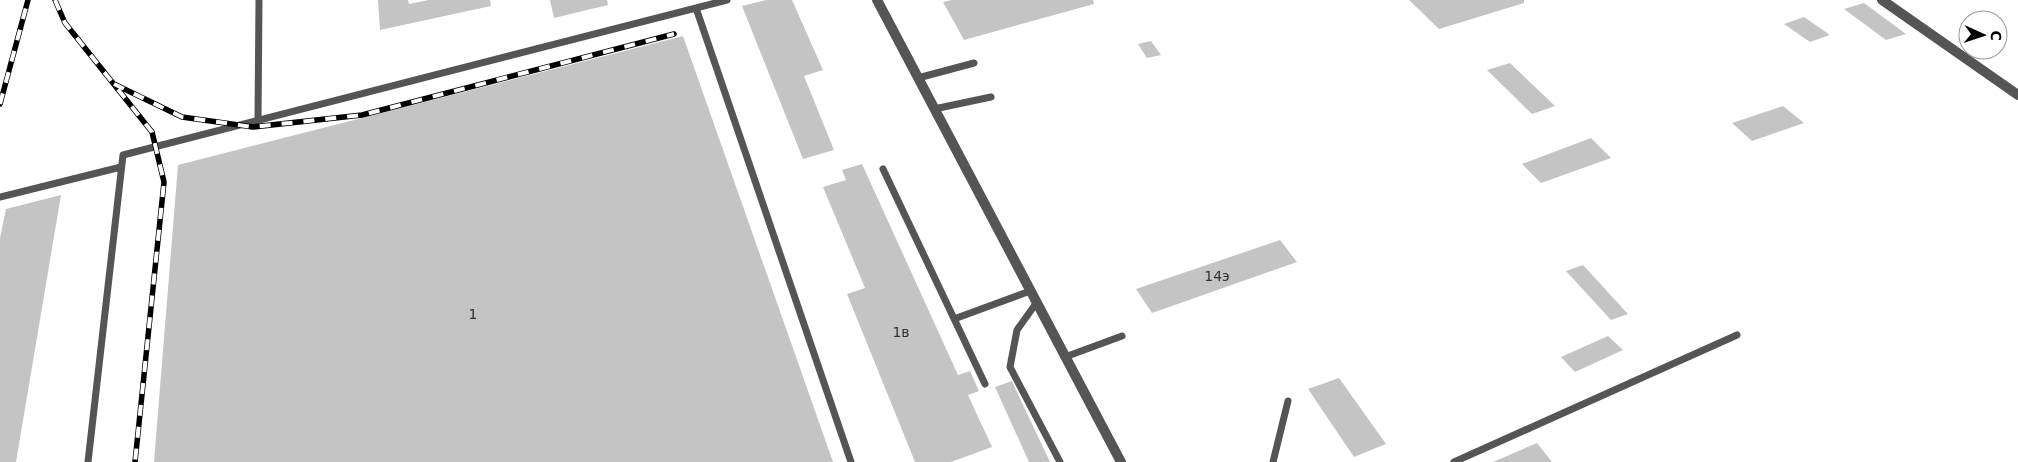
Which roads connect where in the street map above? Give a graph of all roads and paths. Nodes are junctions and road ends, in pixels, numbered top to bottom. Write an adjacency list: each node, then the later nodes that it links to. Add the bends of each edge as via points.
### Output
1 (259, 0): 11 (lane)
2 (727, 0): 5 (lane)
3 (877, 0): 7 (street)
4 (1882, 0): 8 (street)
5 (696, 8): 11 (lane); 24 (lane)
6 (974, 63): 7 (lane)
7 (918, 78): 10 (street)
8 (2018, 95)
9 (991, 97): 10 (lane)
10 (934, 109): 15 (street)
11 (258, 120): 12 (lane, via 123,155)
12 (121, 167): 14 (lane); 23 (lane)
13 (883, 168): 17 (lane)
14 (0, 196)
15 (1030, 291): 16 (street); 17 (lane)
16 (1036, 302): 20 (street); 25 (lane, via 1017,330 1010,367)
17 (954, 318): 21 (lane)
18 (1737, 335): 28 (lane)
19 (1122, 336): 20 (lane)
20 (1065, 357): 26 (street)
21 (985, 384)
22 (1288, 401): 27 (lane)
23 (88, 462)
24 (851, 462)
25 (1060, 462)
26 (1121, 462)
27 (1273, 462)
28 (1454, 462)

